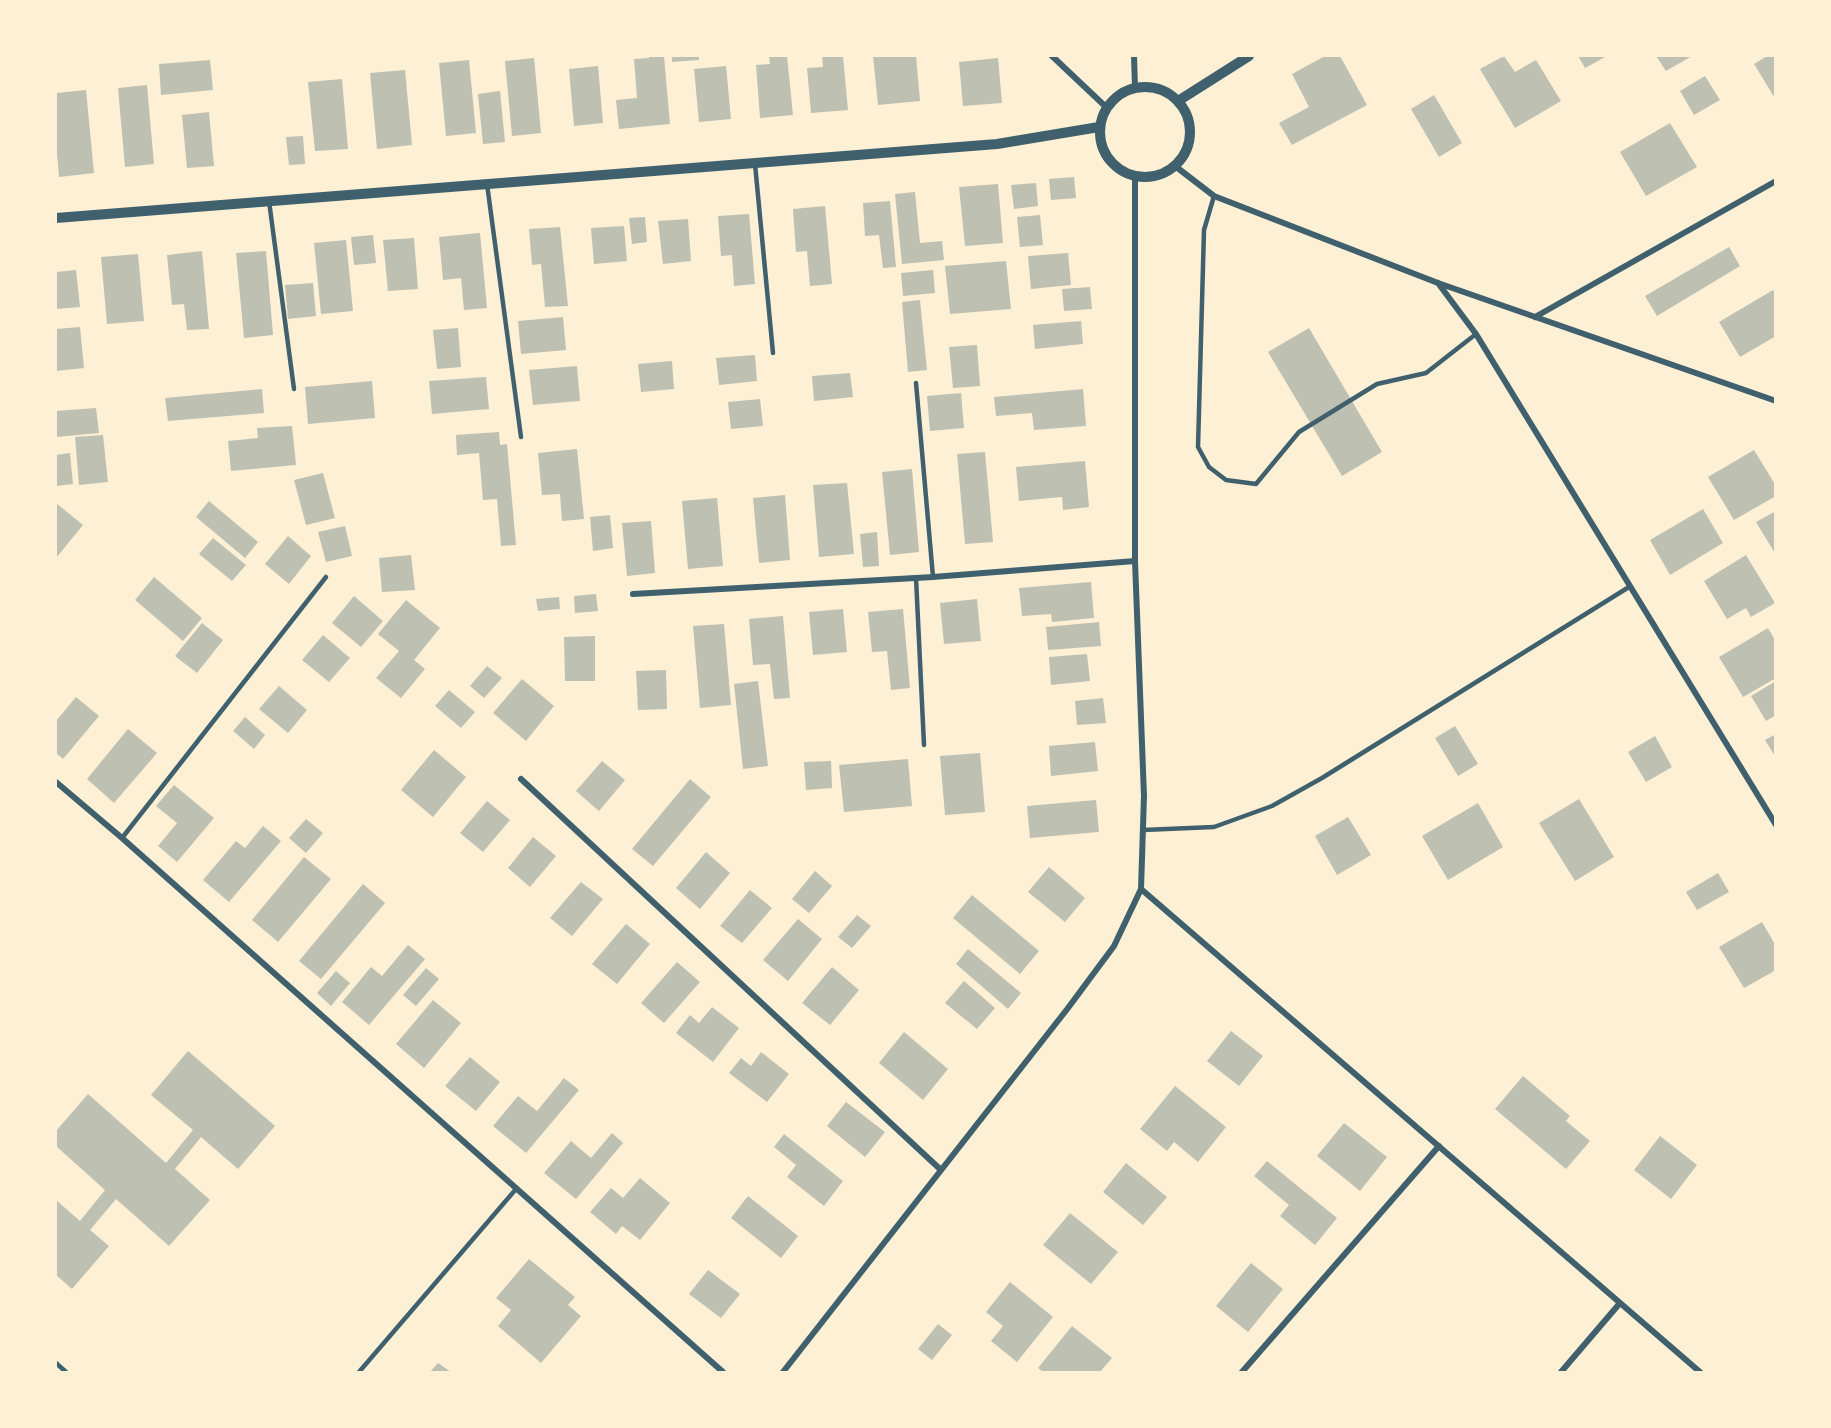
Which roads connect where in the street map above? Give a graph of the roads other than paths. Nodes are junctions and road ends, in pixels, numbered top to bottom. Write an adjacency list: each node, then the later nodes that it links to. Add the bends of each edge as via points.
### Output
1 (1052, 56): 6 (street)
2 (1134, 56): 4 (street)
3 (1249, 56): 5 (street)
4 (1135, 87): 5 (street, via 1159,89); 6 (street)
5 (1178, 101): 9 (street, via 1185,111 1190,135 1183,157)
6 (1106, 107): 7 (street)
7 (1099, 127): 8 (street, via 997,144); 10 (street, via 1100,142 1111,163)
8 (755, 163): 12 (street); 19 (lane)
9 (1175, 166): 10 (street, via 1154,177); 13 (street)
10 (1135, 176): 24 (street)
11 (1776, 182): 17 (street)
12 (487, 184): 14 (street); 23 (lane)
13 (1214, 195): 16 (street); 18 (lane, via 1204,230 1198,447 1209,467 1226,480 1256,484 1299,432 1377,384 1426,373)
14 (269, 201): 15 (street); 21 (lane)
15 (56, 218)
16 (1438, 283): 17 (street); 18 (street)
17 (1535, 317): 22 (street)
18 (1476, 334): 28 (street)
19 (773, 353)
20 (916, 383): 26 (lane)
21 (294, 389)
22 (1776, 401)
23 (521, 437)
24 (1135, 561): 26 (street); 34 (street)
25 (326, 577): 35 (lane)
26 (933, 577): 27 (street)
27 (915, 578): 29 (street); 30 (lane)
28 (1629, 587): 33 (street); 34 (lane, via 1272,806 1214,827)
29 (633, 594)
30 (924, 745)
31 (521, 779): 38 (street)
32 (56, 782): 35 (street)
33 (1776, 825)
34 (1143, 830): 36 (street)
35 (122, 838): 39 (street)
36 (1141, 888): 37 (street); 38 (street, via 1114,946)
37 (1439, 1146): 40 (street); 46 (street)
38 (941, 1170): 45 (street)
39 (516, 1189): 43 (lane); 44 (street)
40 (1620, 1303): 47 (street); 48 (street)
41 (56, 1363): 42 (lane)
42 (66, 1372)
43 (359, 1372)
44 (723, 1372)
45 (783, 1372)
46 (1242, 1372)
47 (1562, 1372)
48 (1700, 1372)

